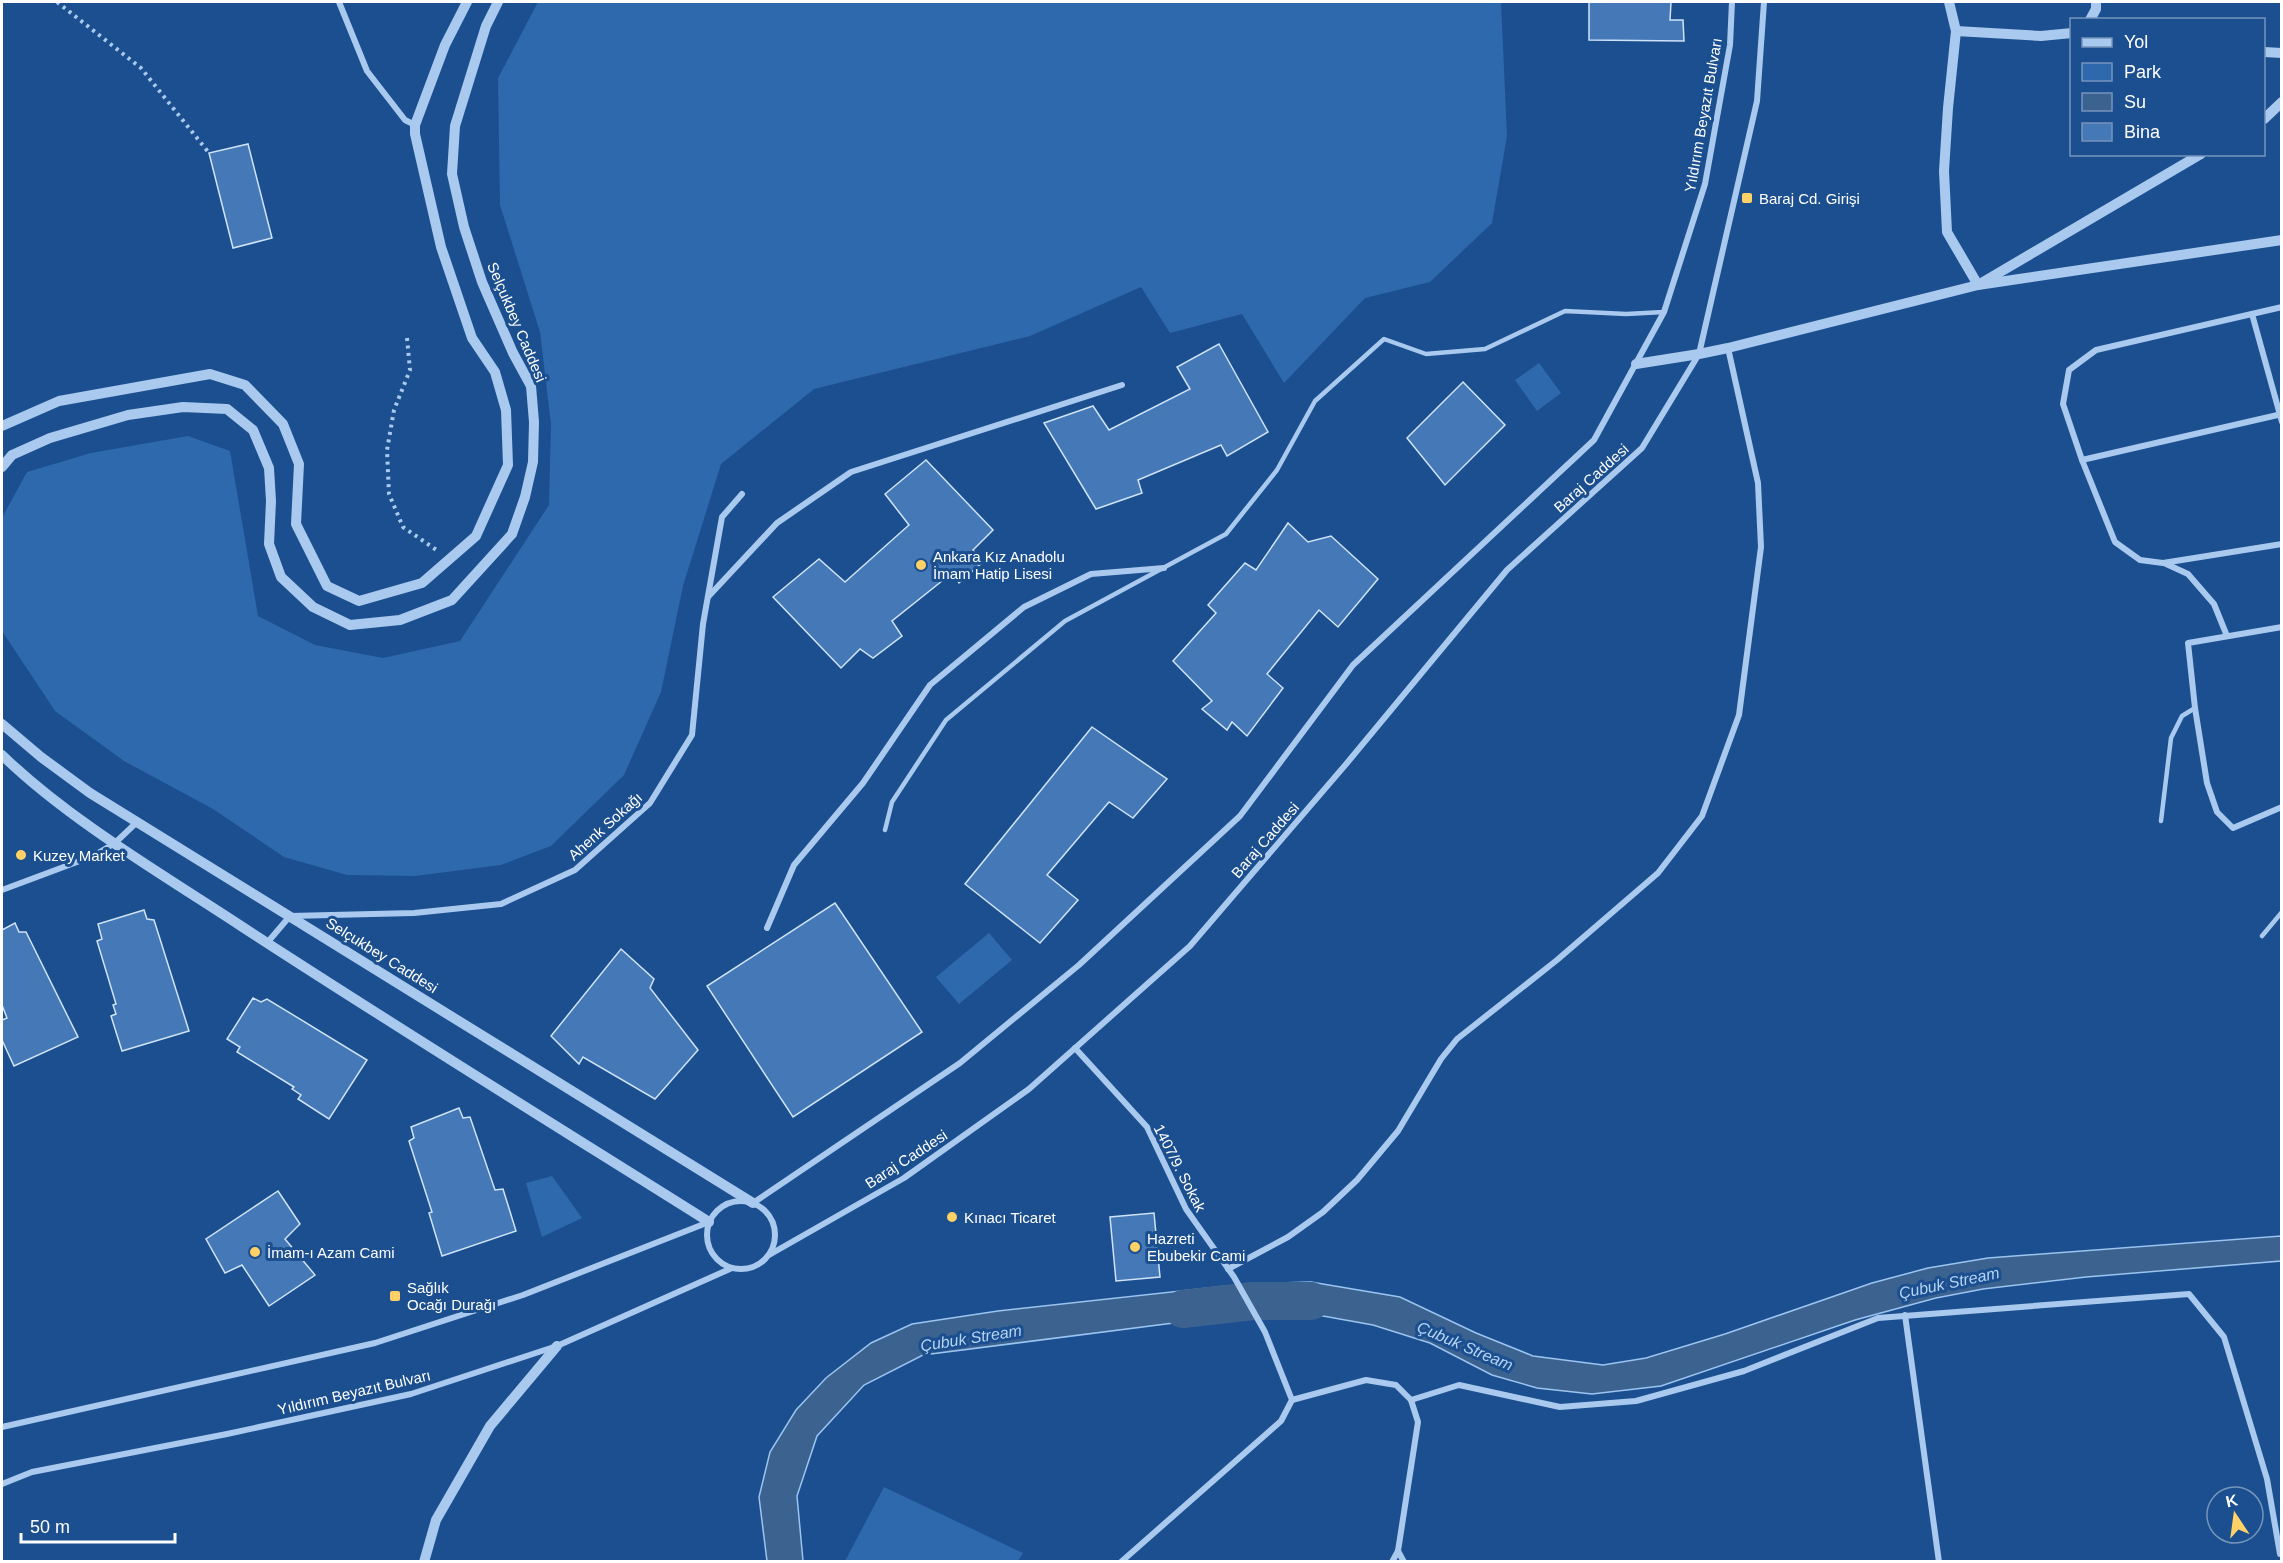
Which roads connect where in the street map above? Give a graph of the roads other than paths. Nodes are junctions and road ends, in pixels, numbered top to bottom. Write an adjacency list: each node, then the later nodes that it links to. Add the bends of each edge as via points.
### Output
1 (339, 2): 15 (street, via 367,71 405,120)
2 (467, 2): 15 (street, via 445,45)
3 (498, 2): 29 (street, Selçukbey Caddesi, via 486,26 455,126 452,174 482,282 531,386 533,462 513,534 452,600 400,620 350,625 312,607 281,577 269,544 269,468 253,430 227,409 183,407 128,415 50,438 12,455)
4 (1732, 2): 20 (street, Yıldırım Beyazıt Bulvarı, via 1730,45 1705,184)
5 (1764, 2): 23 (street, via 1757,100)
6 (1949, 2): 9 (street)
7 (2096, 2): 8 (street)
8 (2091, 18)
9 (1956, 31): 10 (street, via 2041,36); 18 (street, via 1944,171 1947,232)
10 (2070, 33)
11 (2265, 52): 12 (street)
12 (2282, 53)
13 (2282, 102): 14 (street)
14 (2265, 118)
15 (415, 125): 27 (street, via 441,247 472,338 495,372 506,410 508,465 476,536 422,583 359,601 327,586 296,524 299,464 283,424 245,385 210,374 59,401)
16 (2198, 156): 18 (street)
17 (2282, 240): 18 (street)
18 (1978, 285): 22 (street)
19 (2282, 307): 21 (street)
20 (1664, 312): 24 (street, Yıldırım Beyazıt Bulvarı); 33 (lane, via 1565,311 1485,349 1426,354 1384,339 1315,401 1277,470 1226,534)
21 (2252, 314): 26 (street); 28 (street, via 2096,350 2069,370 2063,404)
22 (1728, 348): 23 (street); 56 (street, via 1758,483 1761,547 1739,715 1702,816 1658,873 1457,1039 1398,1131 1357,1180 1323,1212 1288,1237)
23 (1699, 354): 24 (street); 51 (street, Baraj Caddesi, via 1642,448 1508,570 1190,946)
24 (1636, 364): 52 (street, Baraj Caddesi, via 1594,440 1353,665 1240,816 1079,965 960,1063)
25 (1122, 385): 34 (street, via 851,472 777,524)
26 (2281, 417): 28 (street)
27 (2, 426)
28 (2082, 460): 32 (street, via 2115,542 2140,560)
29 (2, 467)
30 (742, 494): 34 (street, Ahenk Sokağı, via 722,517)
31 (2282, 544): 32 (street)
32 (2163, 562): 36 (street, via 2188,574 2214,604)
33 (1164, 567): 43 (lane, via 1065,621 946,720 892,802); 48 (street, via 1091,574 1024,607 930,685 863,783 794,865)
34 (708, 598): 47 (street, Ahenk Sokağı, via 692,735 650,803 575,870 501,904 414,912)
35 (2282, 627): 36 (street)
36 (2227, 636): 37 (street, via 2187,643)
37 (2194, 708): 40 (street, via 2207,783 2217,813 2233,828); 41 (lane, via 2182,716 2171,738)
38 (2, 724): 42 (street, Selçukbey Caddesi, via 90,793)
39 (2, 755): 44 (street, via 24,777)
40 (2282, 807)
41 (2161, 821)
42 (137, 822): 44 (street); 47 (street, Selçukbey Caddesi)
43 (885, 830)
44 (115, 843): 45 (street, via 93,856); 50 (street)
45 (2, 890)
46 (2282, 912): 49 (lane)
47 (290, 916): 50 (street); 52 (street, Selçukbey Caddesi)
48 (767, 928)
49 (2262, 936)
50 (267, 943): 53 (street)
51 (1075, 1048): 54 (street, Baraj Caddesi, via 1029,1089 904,1178); 56 (street, 1407/9. Sokak, via 1147,1127 1186,1209)
52 (753, 1203): 53 (street, via 732,1202); 54 (street, via 769,1215 774,1225 776,1235)
53 (709, 1222): 55 (street, via 708,1245 714,1256); 61 (street, via 523,1295 375,1343)
54 (769, 1255): 55 (street, via 757,1266)
55 (732, 1268): 58 (street, Yıldırım Beyazıt Bulvarı)
56 (1228, 1269): 59 (street, 1407/9. Sokak, via 1265,1332)
57 (1905, 1315): 60 (street, via 1878,1318 1744,1371 1636,1401 1560,1407 1459,1385); 64 (street, via 2188,1294 2224,1337 2267,1479); 69 (street)
58 (557, 1346): 62 (street, Yıldırım Beyazıt Bulvarı, via 411,1394 32,1472); 65 (street, via 490,1426 436,1520)
59 (1292, 1400): 60 (street, via 1366,1380 1396,1385); 66 (street, via 1281,1421)
60 (1411, 1400): 63 (street, via 1418,1422)
61 (2, 1426)
62 (2, 1484)
63 (1398, 1551): 67 (street); 68 (street)
64 (2280, 1554)
65 (424, 1562)
66 (1121, 1562)
67 (1392, 1562)
68 (1404, 1562)
69 (1939, 1562)

